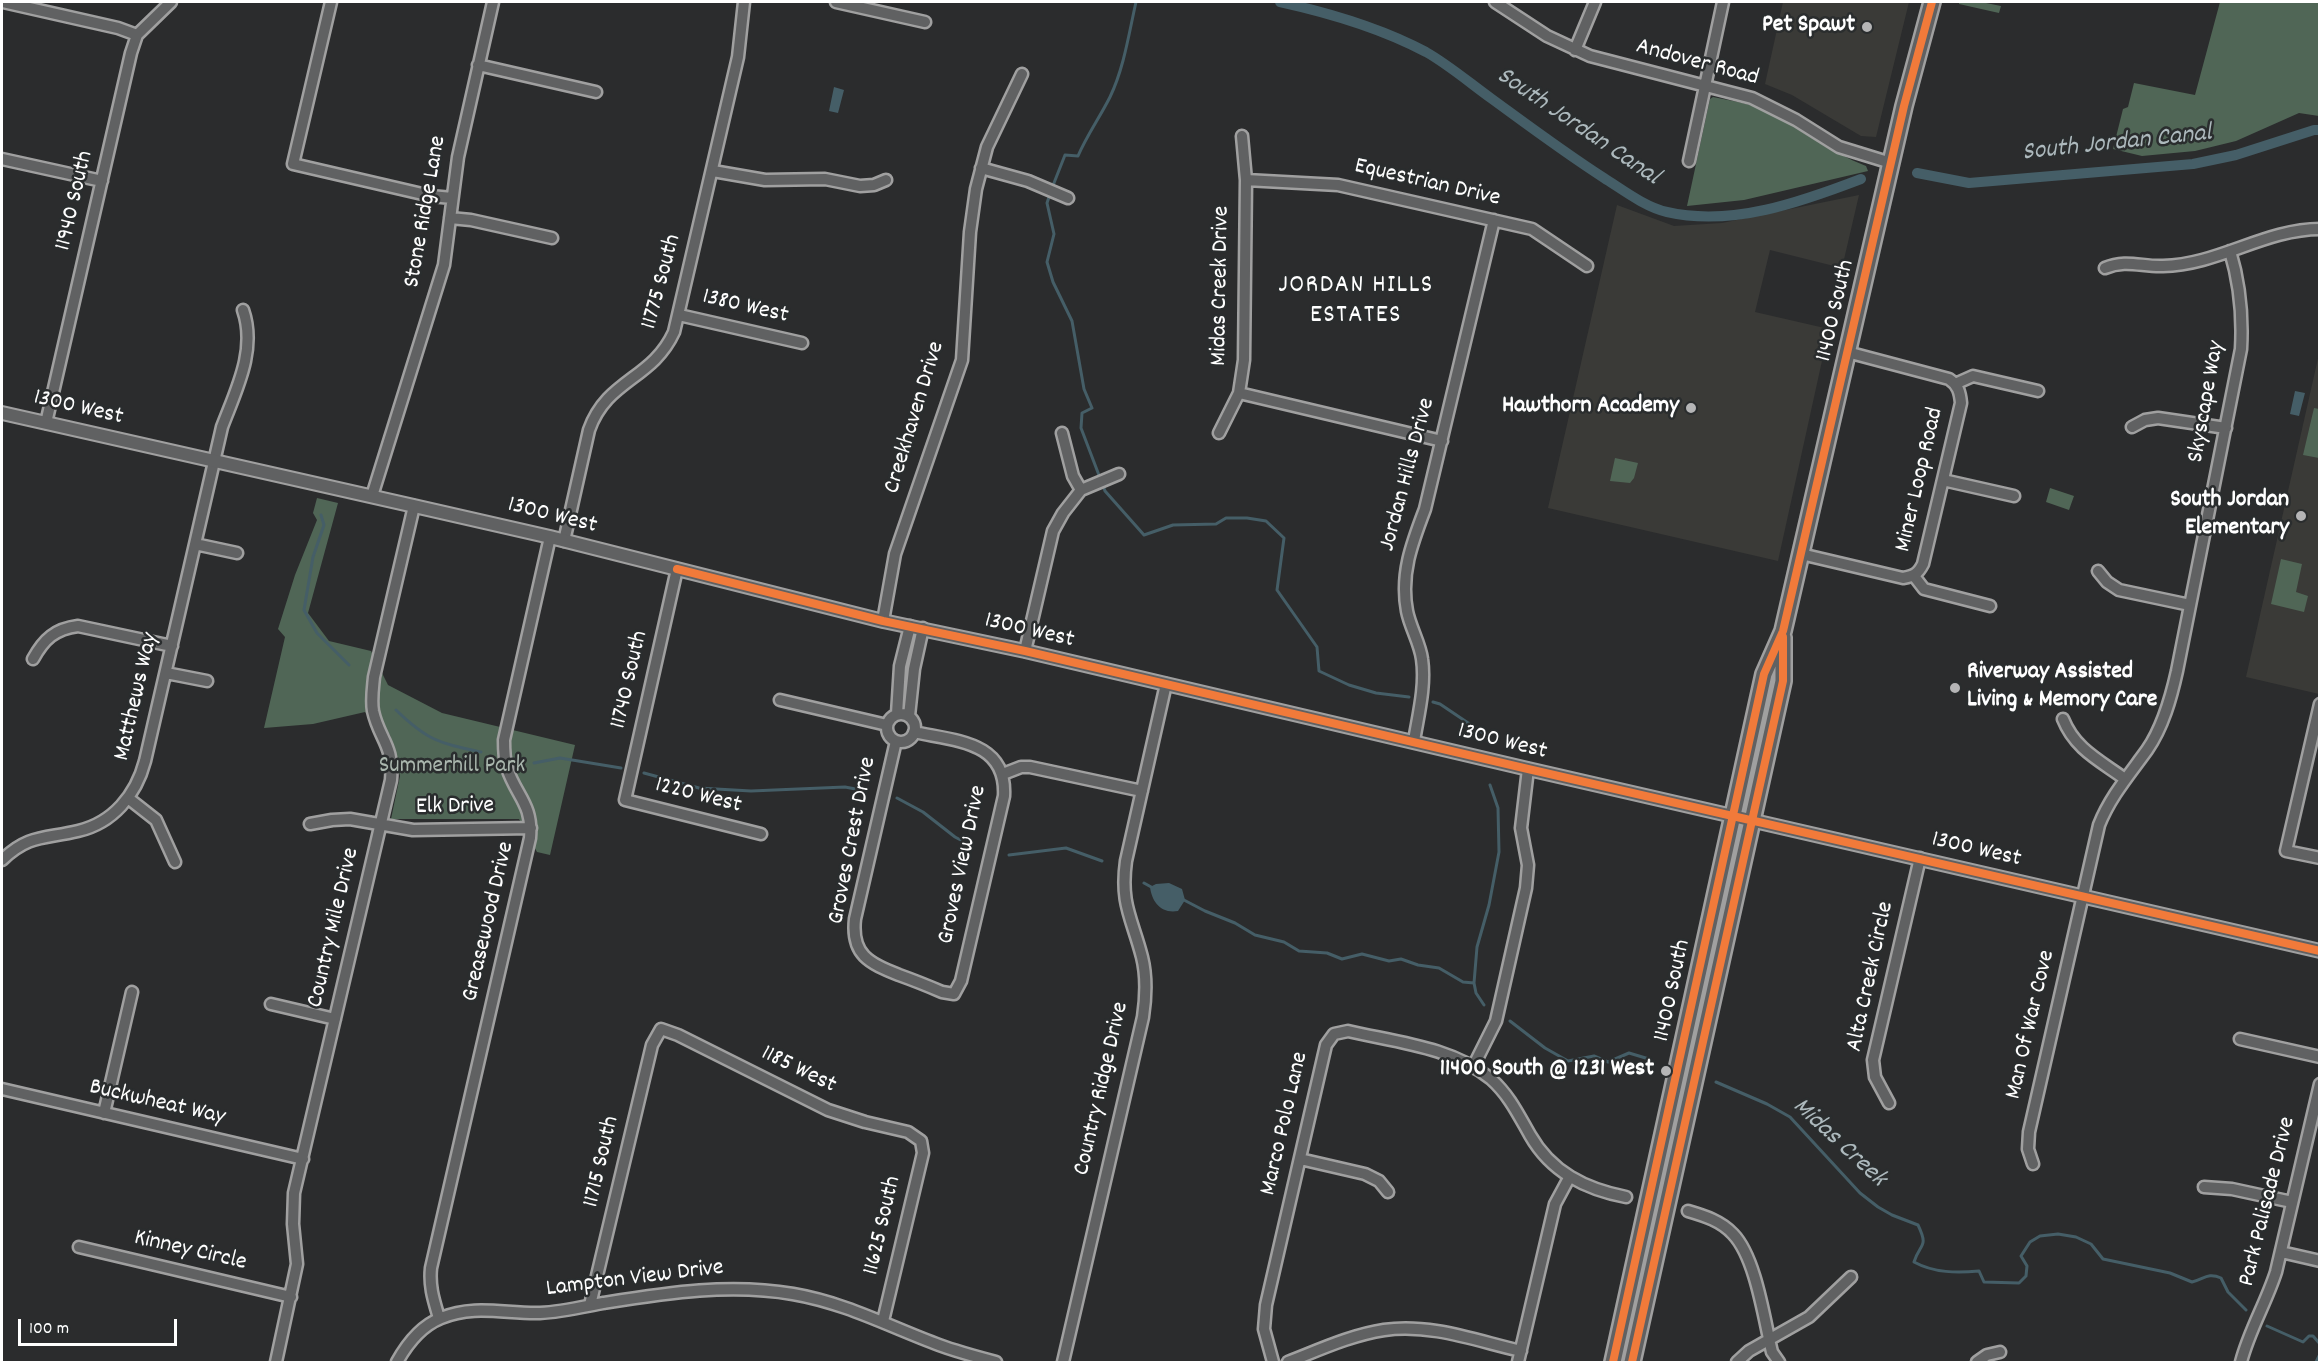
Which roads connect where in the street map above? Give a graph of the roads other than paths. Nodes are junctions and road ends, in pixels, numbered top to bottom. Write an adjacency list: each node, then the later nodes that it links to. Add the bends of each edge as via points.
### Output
1 (3, 2): 12 (street)
2 (171, 2): 12 (street)
3 (331, 2): 27 (street, via 293,164)
4 (493, 2): 14 (street, Stone Ridge Lane)
5 (744, 2): 23 (street, 11775 South, via 742,42)
6 (836, 2): 11 (street)
7 (1495, 2): 13 (street, Andover Road)
8 (1595, 2): 13 (street)
9 (1723, 2): 16 (street)
10 (1932, 2): 21 (main road, 11400 South)
11 (925, 22)
12 (137, 35): 26 (street, 11940 South)
13 (1575, 50): 16 (street, Andover Road, via 1606,62)
14 (478, 65): 17 (street); 27 (street, Stone Ridge Lane)
15 (1022, 74): 22 (street, Creekhaven Drive)
16 (1705, 87): 20 (street); 21 (street, Andover Road, via 1752,98 1839,147)
17 (596, 92)
18 (1242, 136): 25 (street, Midas Creek Drive)
19 (2, 159): 26 (street)
20 (1689, 161)
21 (1891, 163): 39 (main road, 11400 South)
22 (981, 168): 28 (street, via 1028,181); 67 (street, Creekhaven Drive, via 970,232 962,360 895,554)
23 (713, 171): 24 (street, via 765,180 825,179 860,186); 37 (street, 11775 South)
24 (886, 180)
25 (1246, 180): 30 (street, Equestrian Drive, via 1338,186); 42 (street, Midas Creek Drive, via 1244,360)
26 (102, 182): 44 (street, 11940 South)
27 (452, 198): 29 (street, Stone Ridge Lane)
28 (1068, 198)
29 (450, 218): 32 (street); 54 (street, Stone Ridge Lane, via 444,265)
30 (1494, 220): 34 (street, Equestrian Drive, via 1532,229); 49 (street, Jordan Hills Drive)
31 (2319, 229): 33 (street, via 2287,232)
32 (552, 238)
33 (2230, 251): 35 (street, via 2180,265 2129,262); 46 (street, Skyscape Way, via 2243,319)
34 (1587, 266)
35 (2105, 268)
36 (243, 310): 50 (street, Matthews Way, via 249,325 249,342)
37 (679, 315): 38 (street, 1380 West); 58 (street, 11775 South, via 668,346 659,358 612,392 594,416)
38 (802, 343)
39 (1847, 352): 40 (street, via 1949,379); 61 (main road, 11400 South)
40 (1955, 384): 41 (street, via 1973,376); 52 (street, Miner Loop Road, via 1961,403)
41 (2038, 390)
42 (1239, 393): 47 (street, Midas Creek Drive); 49 (street)
43 (2, 413): 44 (street, 1300 West)
44 (46, 423): 50 (street, 1300 West)
45 (2132, 427): 46 (street, via 2158,418)
46 (2226, 428): 65 (street, Skyscape Way)
47 (1220, 433)
48 (1062, 434): 53 (street, via 1073,476)
49 (1442, 441): 84 (street, Jordan Hills Drive, via 1425,509 1409,549 1405,580 1407,612 1422,660)
50 (214, 462): 54 (street, 1300 West); 59 (street, Matthews Way)
51 (1119, 474): 53 (street)
52 (1943, 480): 55 (street); 64 (street, Miner Loop Road, via 1923,564)
53 (1081, 490): 71 (street, via 1053,531)
54 (372, 496): 56 (street, 1300 West)
55 (2014, 496)
56 (414, 506): 57 (street, 1300 West); 94 (street, Country Mile Drive, via 374,677 373,712 392,766)
57 (550, 537): 58 (street, 1300 West); 95 (street, Greasewood Drive, via 504,740 507,768 526,804)
58 (564, 541): 62 (street, 1300 West)
59 (195, 544): 60 (street); 70 (street, Matthews Way)
60 (237, 553)
61 (1801, 554): 64 (street, Miner Loop Road, via 1903,578); 69 (main road, 11400 South)
62 (677, 569): 67 (street, 1300 West); 90 (street, 11740 South)
63 (2098, 571): 65 (street, via 2119,590)
64 (1914, 576): 66 (street, via 1924,589)
65 (2190, 605): 87 (street, Skyscape Way, via 2171,698 2148,748)
66 (1990, 606)
67 (884, 621): 68 (street, 1300 West)
68 (916, 627): 71 (street, 1300 West); 78 (street, via 900,666); 79 (street)
69 (1784, 630): 91 (main road, 11400 South, via 1764,674); 92 (main road, 11400 South, via 1783,681)
70 (172, 646): 72 (street, via 78,626 49,635); 73 (street, Matthews Way)
71 (1025, 651): 75 (street, 1300 West)
72 (33, 658)
73 (166, 673): 74 (street); 89 (street, Matthews Way, via 143,771)
74 (207, 681)
75 (1166, 684): 84 (street, 1300 West); 88 (street, Country Ridge Drive)
76 (780, 700): 81 (street)
77 (2319, 704): 98 (street, via 2286,851)
78 (897, 714): 79 (street); 81 (street)
79 (909, 716): 82 (street)
80 (2063, 718): 87 (street, via 2077,744)
81 (887, 725): 83 (street, via 889,736)
82 (914, 732): 83 (street, via 905,741); 86 (street, Groves View Drive, via 981,748 998,763)
83 (896, 741): 104 (street, Groves Crest Drive, via 854,937 861,953 873,964)
84 (1414, 741): 85 (street, 1300 West)
85 (1528, 770): 91 (street, 1300 West); 110 (street, via 1522,816 1527,888 1496,1021)
86 (1003, 774): 88 (street, via 1030,766); 104 (street, Groves View Drive, via 1004,796 961,981)
87 (2125, 779): 101 (street, Skyscape Way, via 2099,825)
88 (1142, 791): 139 (street, Country Ridge Drive, via 1123,880 1129,919 1142,957 1146,998)
89 (129, 798): 99 (street, Matthews Way, via 112,815 92,826 37,838); 100 (street, via 156,820)
90 (625, 801): 96 (street, 1220 West)
91 (1732, 815): 92 (street, 1300 West); 143 (main road, 11400 South)
92 (1752, 820): 97 (street, 1300 West); 144 (main road, 11400 South)
93 (310, 824): 94 (street, Elk Drive, via 350,819)
94 (380, 824): 95 (street, Elk Drive, via 427,831); 106 (street, Country Mile Drive)
95 (531, 828): 131 (street, Greasewood Drive, via 431,1268 432,1295)
96 (761, 834)
97 (1920, 858): 101 (street, 1300 West); 113 (street, Alta Creek Circle, via 1874,1060 1875,1077)
98 (2319, 858)
99 (2, 860)
100 (175, 862)
101 (2083, 896): 102 (street, 1300 West); 118 (street, Man Of War Cove, via 2029,1132 2028,1149)
102 (2319, 951)
103 (132, 992): 114 (street)
104 (954, 994)
105 (271, 1004): 106 (street)
106 (335, 1019): 116 (street, Country Mile Drive)
107 (661, 1029): 115 (street, 1185 West, via 828,1110 908,1132); 130 (street, 11715 South, via 652,1044)
108 (2240, 1039): 109 (street)
109 (2319, 1057)
110 (1473, 1066): 117 (street, Marco Polo Lane, via 1438,1052 1348,1031 1334,1034 1326,1045); 119 (street, Marco Polo Lane, via 1501,1088 1541,1152)
111 (2319, 1084): 123 (street, Park Palisade Drive)
112 (2, 1089): 114 (street, Buckwheat Way)
113 (1889, 1103)
114 (104, 1113): 116 (street, Buckwheat Way)
115 (921, 1141): 132 (street, 11625 South, via 923,1153)
116 (303, 1158): 129 (street, Country Mile Drive, via 292,1209 297,1264)
117 (1300, 1159): 121 (street, via 1365,1174 1379,1181); 140 (street, Marco Polo Lane, via 1266,1305 1264,1329)
118 (2033, 1164)
119 (1569, 1178): 122 (street, Marco Polo Lane); 134 (street, via 1555,1204)
120 (2204, 1187): 123 (street)
121 (1388, 1192)
122 (1626, 1197)
123 (2292, 1202): 126 (street, Park Palisade Drive)
124 (1688, 1211): 133 (street, via 1720,1223 1743,1246)
125 (79, 1247): 129 (street, Kinney Circle)
126 (2281, 1252): 127 (street); 148 (street, Park Palisade Drive)
127 (2319, 1261)
128 (1851, 1277): 133 (street, via 1809,1317)
129 (291, 1297): 136 (street, Country Mile Drive)
130 (590, 1305): 131 (street, Lampton View Drive, via 540,1313 473,1309); 132 (street, Lampton View Drive, via 698,1289 760,1290 824,1300)
131 (439, 1318): 137 (street, Lampton View Drive, via 414,1337)
132 (883, 1321): 138 (street, Lampton View Drive, via 940,1346)
133 (1769, 1340): 145 (street); 146 (street)
134 (1521, 1351): 141 (street, via 1437,1331 1386,1329); 142 (street)
135 (2000, 1352): 147 (street)
136 (276, 1362)
137 (398, 1362)
138 (996, 1362)
139 (1063, 1362)
140 (1273, 1362)
141 (1288, 1362)
142 (1518, 1362)
143 (1613, 1362)
144 (1632, 1362)
145 (1737, 1362)
146 (1779, 1362)
147 (1977, 1362)
148 (2241, 1362)

